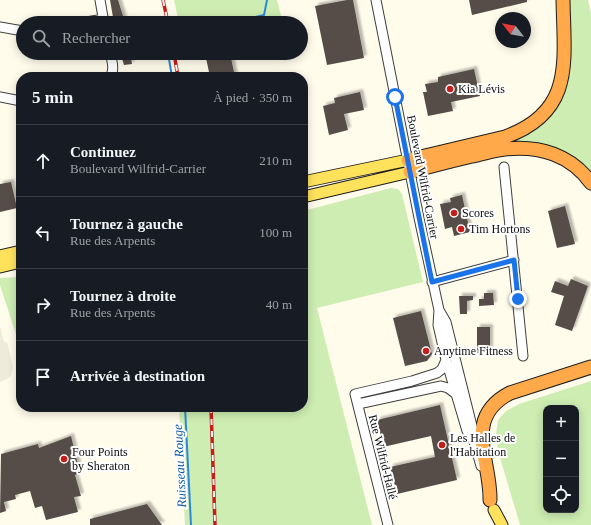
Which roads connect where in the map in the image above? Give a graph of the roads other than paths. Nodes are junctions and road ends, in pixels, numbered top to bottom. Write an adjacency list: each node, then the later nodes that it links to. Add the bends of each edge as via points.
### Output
1 (100, 0): 4 (street)
2 (376, 0): 11 (street, Boulevard Wilfrid-Carrier)
3 (563, 0): 11 (highway, via 564,70 556,95 544,113 531,125 518,132)
4 (103, 16)
5 (0, 27): 6 (street)
6 (16, 30)
7 (112, 60): 8 (street)
8 (112, 72)
9 (0, 97): 10 (street)
10 (16, 100)
11 (409, 166): 13 (main road); 14 (highway, via 504,149 533,149 566,159); 15 (main road); 21 (street, Boulevard Wilfrid-Carrier)
12 (504, 167): 18 (street)
13 (308, 181)
14 (591, 183)
15 (308, 196)
16 (16, 252): 17 (main road)
17 (0, 256)
18 (514, 260): 21 (street); 23 (street)
19 (16, 263): 20 (main road)
20 (0, 268)
21 (432, 282): 22 (street, Boulevard Wilfrid-Carrier)
22 (439, 310): 24 (street, Boulevard Wilfrid-Carrier, via 438,326); 28 (street, Boulevard Wilfrid-Carrier, via 446,322)
23 (523, 356)
24 (446, 360): 26 (street, Boulevard Wilfrid-Carrier); 27 (street, Rue Wilfrid-Hallé, via 437,373 355,394)
25 (591, 367): 29 (highway, via 510,393 490,408 481,437)
26 (456, 394): 27 (street, via 446,387 437,386); 28 (street, Boulevard Wilfrid-Carrier, via 467,431)
27 (358, 404): 30 (street, Rue Wilfrid-Hallé)
28 (473, 438): 29 (street, Boulevard Wilfrid-Carrier)
29 (492, 505): 31 (street, Boulevard Wilfrid-Carrier); 32 (main road)
30 (388, 525)
31 (498, 525)
32 (502, 525)

